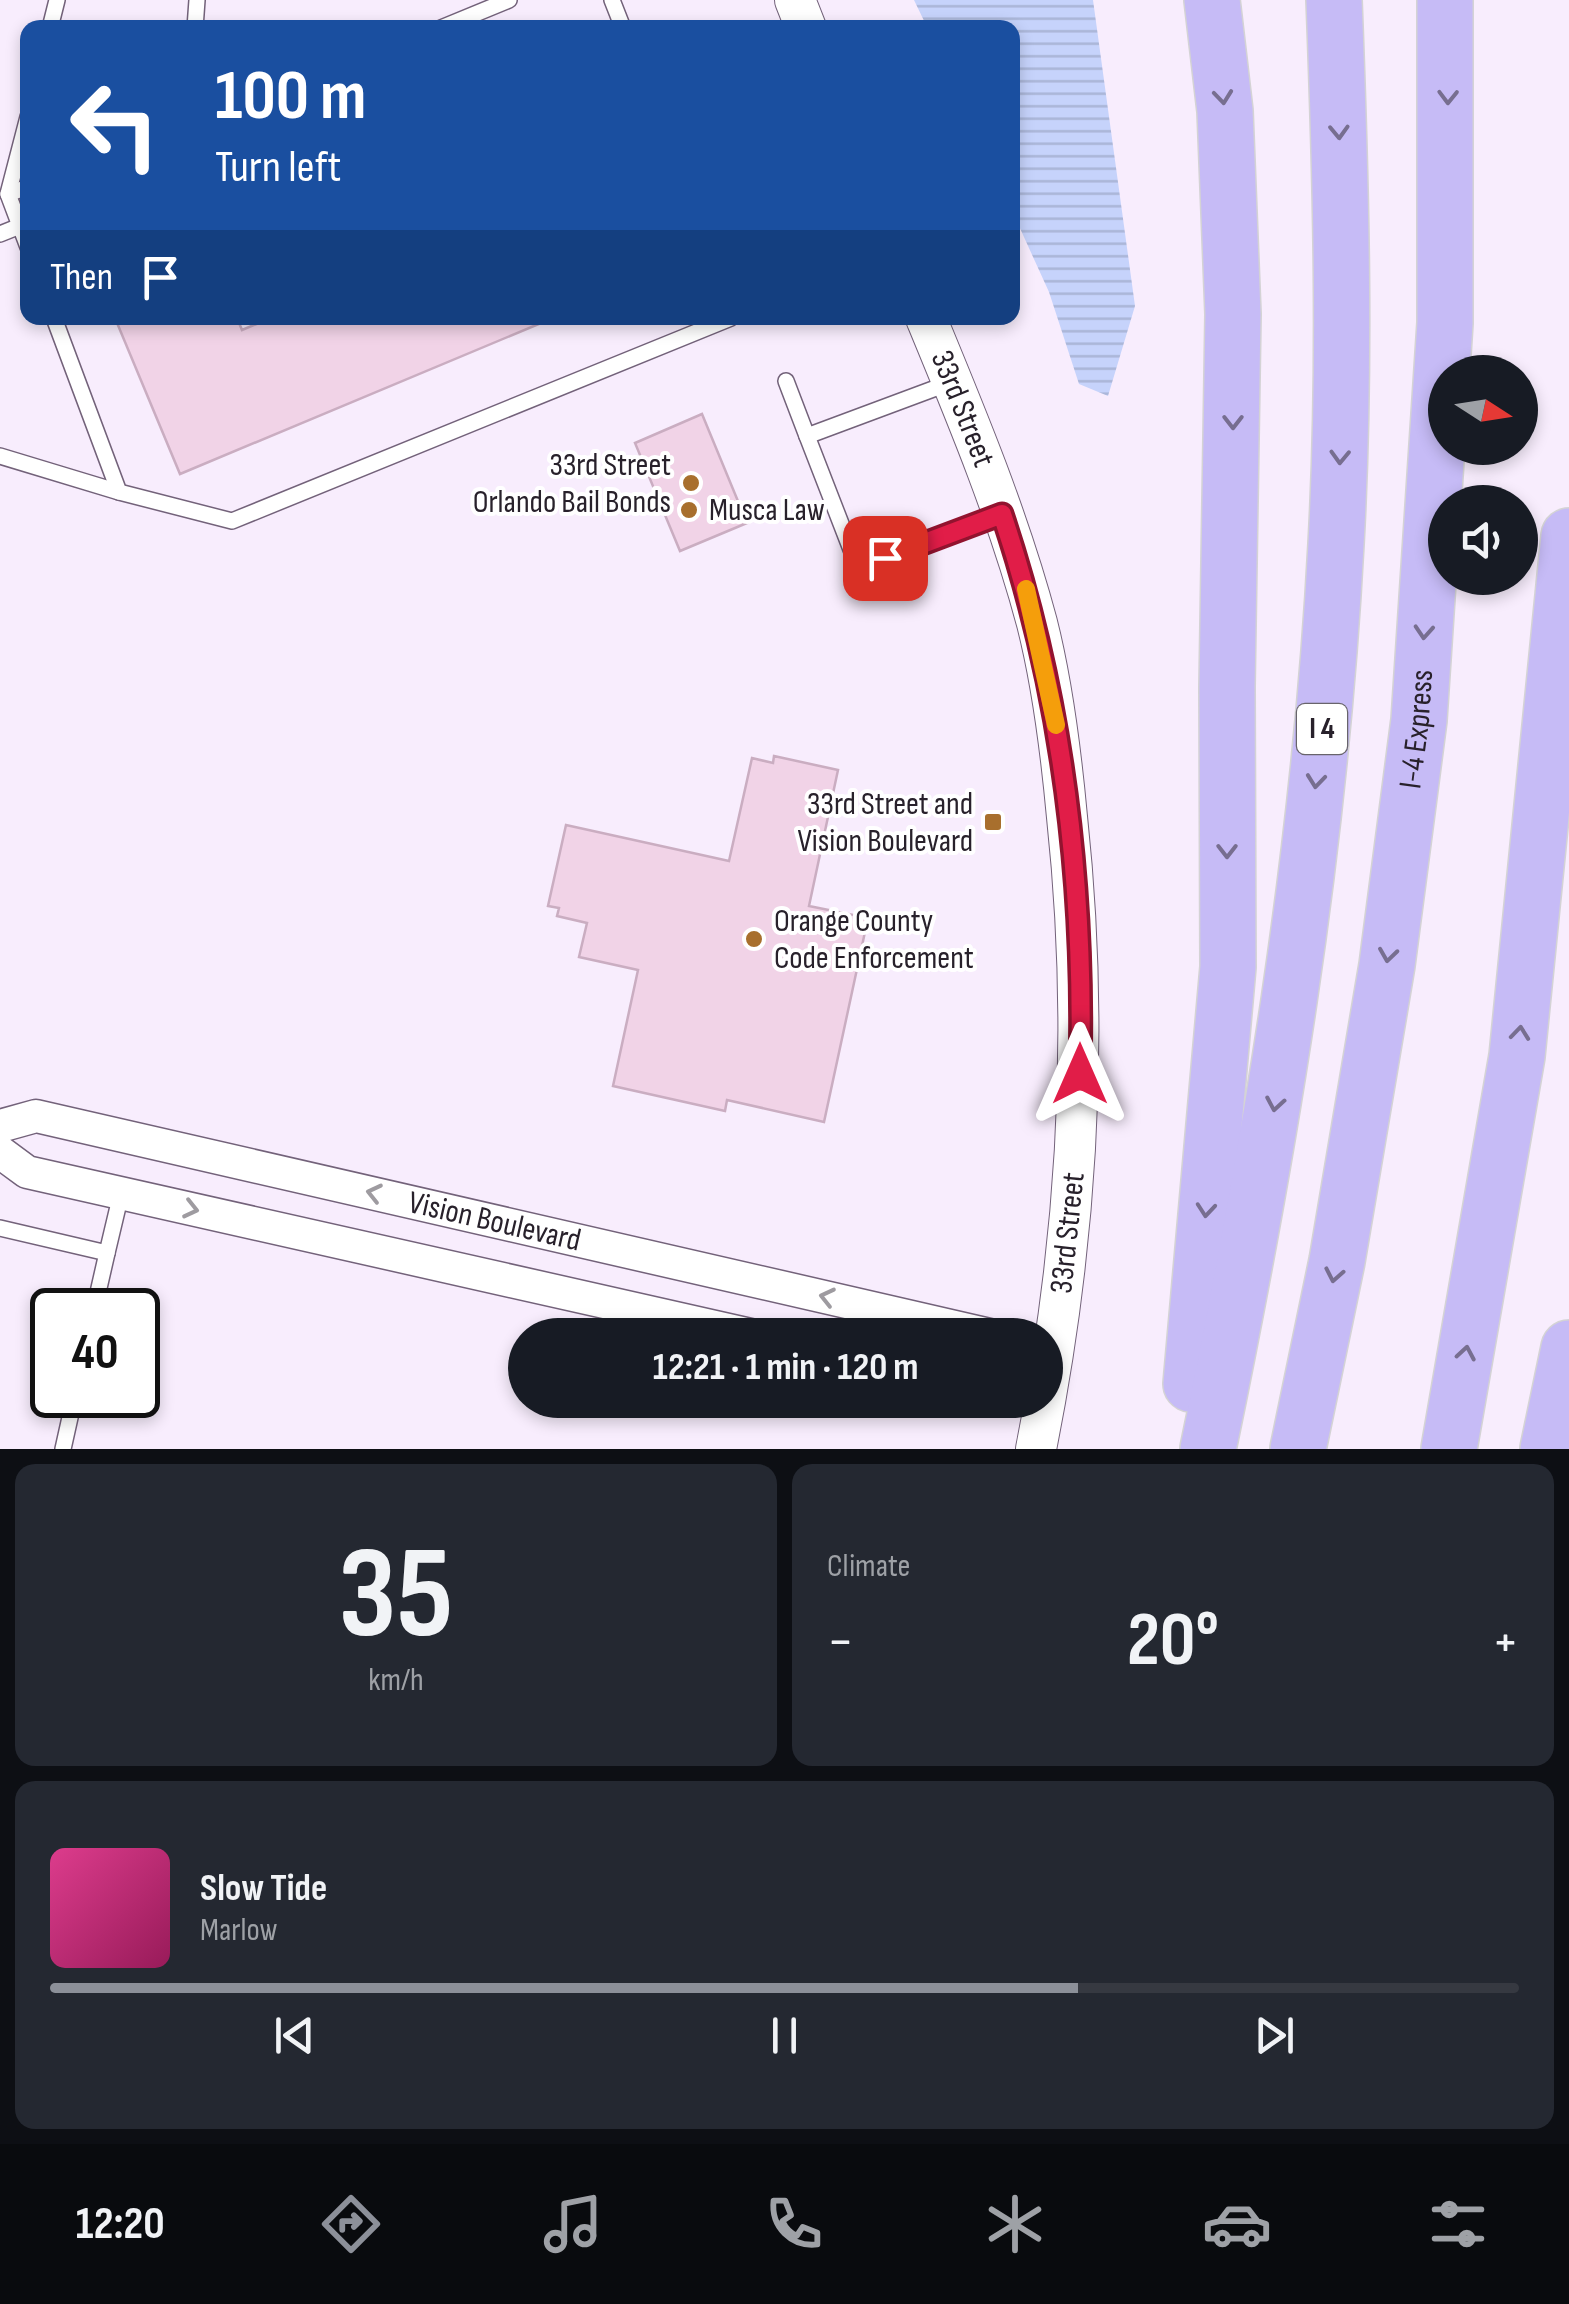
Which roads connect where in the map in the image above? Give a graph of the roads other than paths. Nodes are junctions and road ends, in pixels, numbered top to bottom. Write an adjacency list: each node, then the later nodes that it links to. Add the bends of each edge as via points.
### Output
1 (509, 0): 5 (lane)
2 (1212, 0): 35 (highway, one-way to 35, via 1225,111 1234,314 1228,967)
3 (1334, 0): 36 (highway, I 4, one-way to 36, via 1342,407 1323,714 1280,1079)
4 (1446, 0): 37 (highway, I-4 Express, one-way to 37, via 1444,323 1418,720 1387,966)
5 (460, 20)
6 (20, 148): 8 (lane)
7 (20, 190): 8 (lane)
8 (8, 194): 9 (lane)
9 (20, 226): 10 (lane)
10 (0, 234)
11 (57, 325): 18 (lane)
12 (714, 325): 18 (lane, via 232,521)
13 (929, 325): 15 (street, 33rd Street)
14 (786, 382): 16 (lane)
15 (952, 382): 16 (lane); 19 (street, 33rd Street)
16 (807, 436): 19 (lane, via 859,570)
17 (0, 456): 18 (lane)
18 (119, 492)
19 (1002, 514): 29 (street, 33rd Street, via 1052,697 1074,881 1079,1112 1071,1236)
20 (1569, 536): 38 (highway, one-way to 20, via 1517,1056)
21 (0, 1126): 28 (street, Vision Boulevard, one-way to 21, via 36,1116)
22 (0, 1152): 23 (street, Vision Boulevard, via 26,1172)
23 (121, 1194): 25 (lane); 27 (street, Vision Boulevard, one-way to 27)
24 (0, 1228): 25 (lane)
25 (107, 1253): 26 (lane)
26 (99, 1288)
27 (674, 1318)
28 (916, 1318)
29 (1056, 1318)
30 (1569, 1348): 39 (highway)
31 (70, 1418): 33 (lane)
32 (1041, 1418): 34 (street, 33rd Street)
33 (63, 1449)
34 (1036, 1449)
35 (1183, 1449)
36 (1208, 1449)
37 (1298, 1449)
38 (1449, 1449)
39 (1548, 1449)

